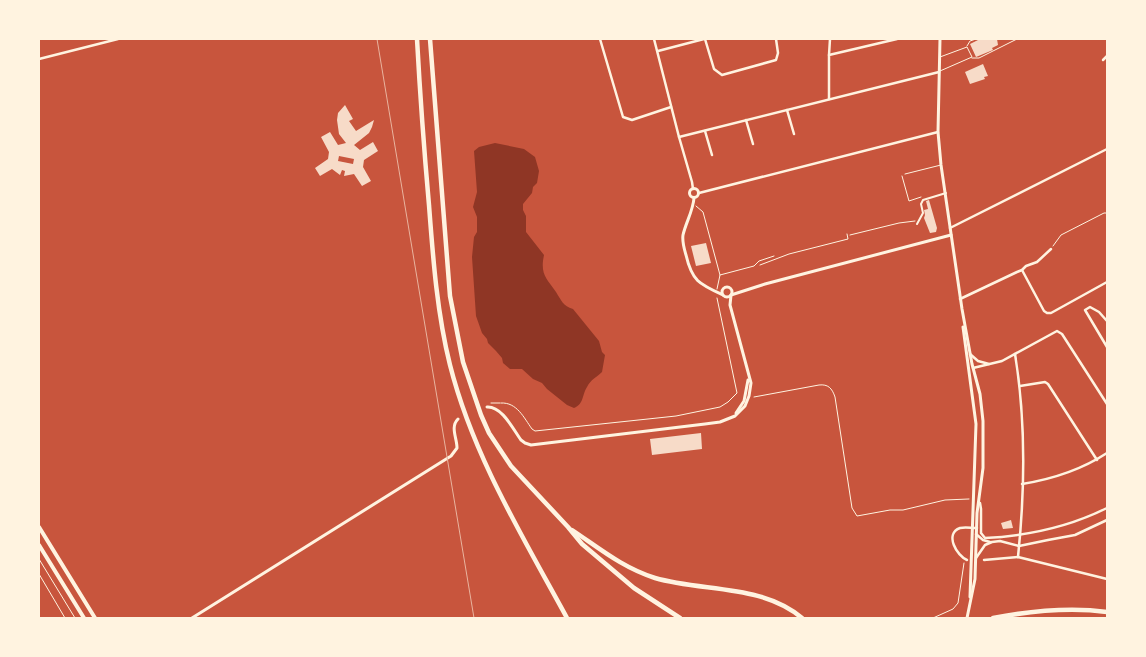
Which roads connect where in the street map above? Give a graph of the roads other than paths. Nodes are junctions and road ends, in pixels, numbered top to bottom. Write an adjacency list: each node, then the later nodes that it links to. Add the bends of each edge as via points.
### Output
1 (118, 39): 19 (street)
2 (416, 39): 93 (highway, via 433,256 450,366 483,458)
3 (430, 39): 74 (highway, via 447,262 455,325 464,362 481,415 500,451)
4 (600, 39): 23 (street, via 623,117 632,120)
5 (654, 39): 14 (street)
6 (705, 39): 7 (street, via 714,69 722,75 776,60); 14 (street)
7 (776, 39)
8 (830, 39): 15 (street)
9 (897, 39): 15 (street)
10 (940, 39): 17 (street)
11 (976, 39): 13 (lane)
12 (1017, 39): 18 (lane, via 979,58)
13 (967, 47): 17 (lane); 18 (lane)
14 (658, 51): 23 (street)
15 (830, 55): 22 (street)
16 (1107, 56): 20 (street)
17 (939, 57): 21 (street)
18 (972, 57): 21 (lane)
19 (39, 59)
20 (1103, 60)
21 (939, 72): 22 (street); 27 (street)
22 (829, 99): 24 (street)
23 (671, 108): 29 (street)
24 (787, 110): 25 (street); 28 (street)
25 (746, 120): 26 (street); 30 (street)
26 (705, 131): 29 (street); 32 (street)
27 (938, 132): 33 (street); 36 (street)
28 (794, 134)
29 (679, 137): 35 (street)
30 (753, 144)
31 (1107, 149): 40 (street)
32 (712, 155)
33 (941, 165): 34 (lane); 37 (street)
34 (905, 174)
35 (693, 189): 36 (street); 38 (street, via 690,193)
36 (699, 192): 38 (street)
37 (946, 194): 39 (street, via 922,200 923,213); 40 (street)
38 (694, 198): 50 (street, via 683,241 689,268 700,284)
39 (916, 222)
40 (950, 228): 42 (street)
41 (847, 234): 44 (lane, via 848,240 789,254)
42 (951, 236): 49 (street); 53 (street)
43 (1050, 249): 45 (street, via 1043,258)
44 (760, 265)
45 (1022, 270): 46 (street, via 1047,313); 53 (street)
46 (1107, 282)
47 (723, 289): 48 (street); 50 (street); 51 (street)
48 (731, 289): 49 (street); 52 (street)
49 (743, 290): 52 (street)
50 (716, 291): 51 (street)
51 (723, 295): 52 (street); 54 (street)
52 (731, 295): 54 (street)
53 (960, 299): 55 (street)
54 (730, 305): 65 (street, via 748,376 748,390 739,409 727,419 531,444 521,440 500,411)
55 (962, 309): 58 (street); 60 (street)
56 (1107, 321): 57 (street, via 1093,308 1085,310)
57 (1107, 347)
58 (970, 354): 61 (street); 62 (street)
59 (1015, 354): 61 (street); 63 (street); 64 (street, via 1059,331)
60 (967, 364): 62 (street); 75 (street, via 976,424)
61 (990, 365): 62 (street)
62 (974, 368): 70 (street, via 983,421)
63 (1020, 386): 68 (street, via 1048,384); 69 (street)
64 (1107, 404)
65 (487, 408)
66 (458, 420): 92 (street, via 454,428 457,448 452,456)
67 (1107, 453): 68 (street)
68 (1097, 460): 69 (street, via 1060,476)
69 (1022, 484): 77 (street)
70 (980, 503): 75 (street); 77 (street, via 982,536)
71 (1107, 508): 77 (street, via 1066,524)
72 (1107, 520): 80 (street, via 1075,535)
73 (39, 527): 91 (main road)
74 (568, 527): 94 (highway, via 617,575); 95 (highway, via 611,558 637,571 669,581 763,598)
75 (974, 528): 76 (street); 84 (street, via 960,528 953,537 956,551); 87 (street)
76 (976, 534): 78 (street); 83 (street)
77 (1019, 534): 80 (street)
78 (992, 542): 80 (street); 83 (street, via 985,545)
79 (39, 545): 90 (main road)
80 (1019, 546): 81 (street)
81 (1018, 557): 85 (street); 86 (street)
82 (39, 559): 89 (lane)
83 (976, 559): 87 (street)
84 (966, 560)
85 (984, 560)
86 (1107, 579)
87 (970, 607): 96 (street)
88 (1107, 612): 97 (highway, via 1055,611)
89 (75, 618)
90 (84, 618)
91 (95, 618)
92 (192, 618)
93 (567, 618)
94 (680, 618)
95 (802, 618)
96 (967, 618)
97 (993, 618)

